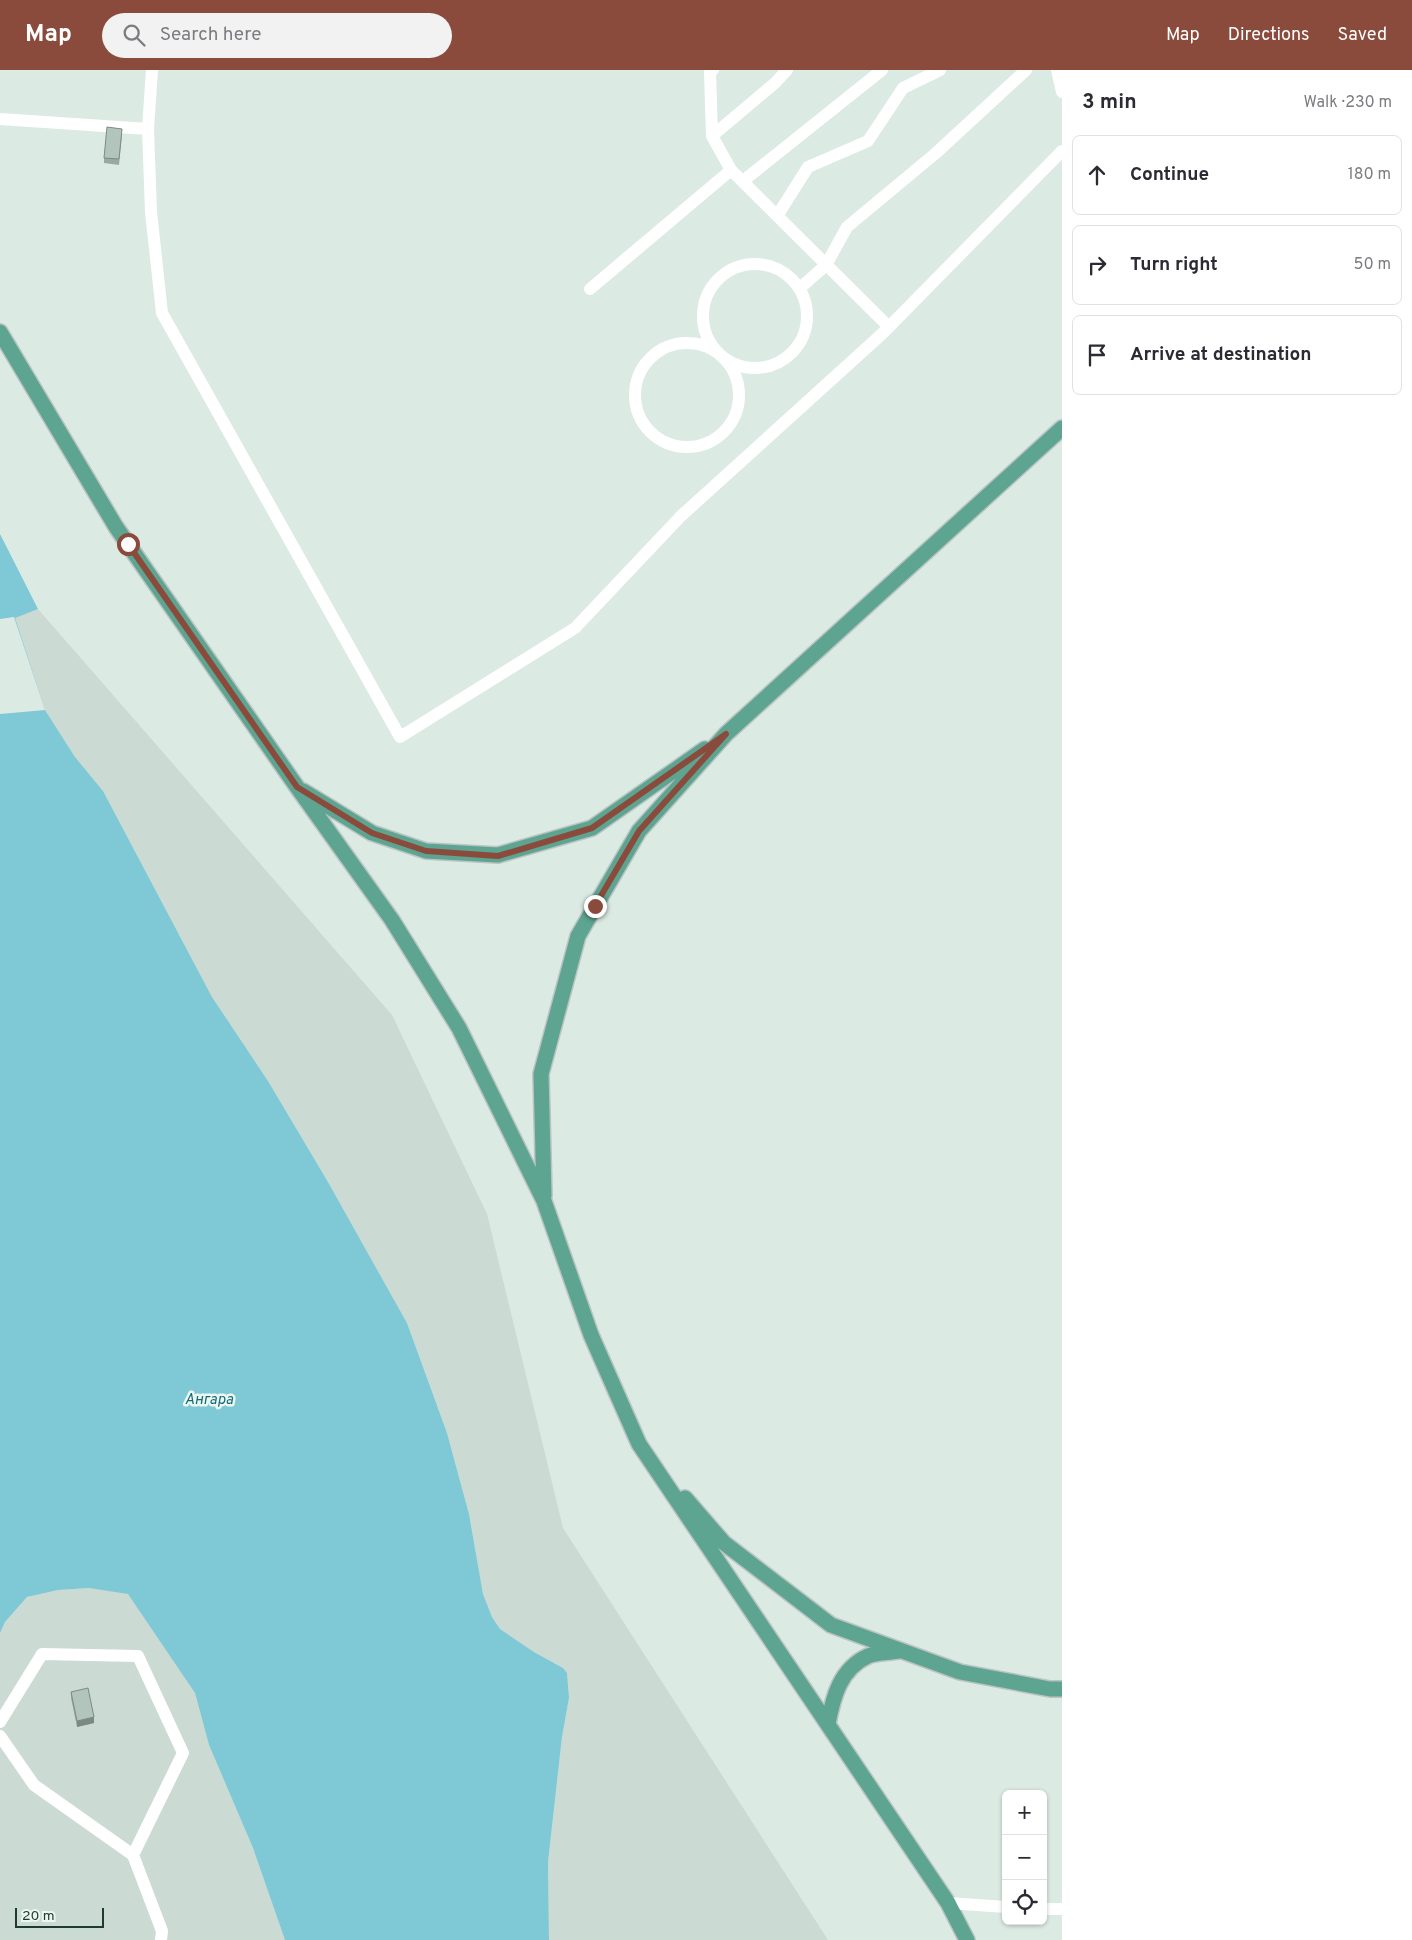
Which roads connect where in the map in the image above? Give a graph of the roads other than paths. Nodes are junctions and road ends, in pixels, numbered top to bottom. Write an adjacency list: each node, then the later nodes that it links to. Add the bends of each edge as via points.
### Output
1 (152, 70): 10 (lane)
2 (787, 70): 11 (lane)
3 (882, 70): 14 (lane)
4 (940, 70): 15 (lane, via 903,88 868,141 808,167)
5 (1026, 70): 16 (lane, via 936,153 847,226)
6 (1057, 70): 8 (lane)
7 (709, 71): 11 (lane)
8 (1062, 92)
9 (0, 119): 10 (lane)
10 (148, 129): 19 (lane, via 151,212 162,313 400,737 575,628 681,516)
11 (712, 136): 13 (lane)
12 (1062, 151): 19 (lane)
13 (731, 170): 14 (lane); 18 (lane)
14 (743, 181): 15 (lane)
15 (777, 216): 16 (lane)
16 (826, 265): 17 (lane); 19 (lane)
17 (800, 288): 21 (lane, via 808,316 806,330 790,356 760,368 744,367); 21 (lane, via 790,277 764,264 736,267 723,275 713,285 703,312 708,340)
18 (590, 289)
19 (889, 327)
20 (0, 332): 24 (main road, via 116,528)
21 (719, 354): 21 (lane, via 696,343 682,342 655,353 645,364 638,376 635,398 640,418 661,440 676,446 708,443 722,435 732,422 738,409 738,380 732,367)
22 (1062, 428): 23 (main road)
23 (726, 734): 24 (main road, via 592,828 498,856 426,851 372,833); 25 (main road, via 639,831 578,936 541,1074)
24 (297, 787): 25 (main road, via 392,920 459,1028)
25 (544, 1201): 26 (main road, via 591,1335)
26 (639, 1444): 27 (main road, via 724,1543 831,1625); 30 (main road)
27 (903, 1651): 28 (main road, via 960,1672); 30 (main road, via 869,1655 847,1671 834,1695)
28 (1062, 1689)
29 (0, 1722): 32 (lane, via 42,1654 138,1656 183,1752)
30 (828, 1724): 33 (main road)
31 (0, 1736): 32 (lane, via 34,1785)
32 (133, 1855): 37 (lane, via 162,1931)
33 (948, 1903): 34 (lane); 38 (main road)
34 (1002, 1907)
35 (1047, 1909): 36 (lane)
36 (1062, 1909)
37 (161, 1940)
38 (967, 1940)

